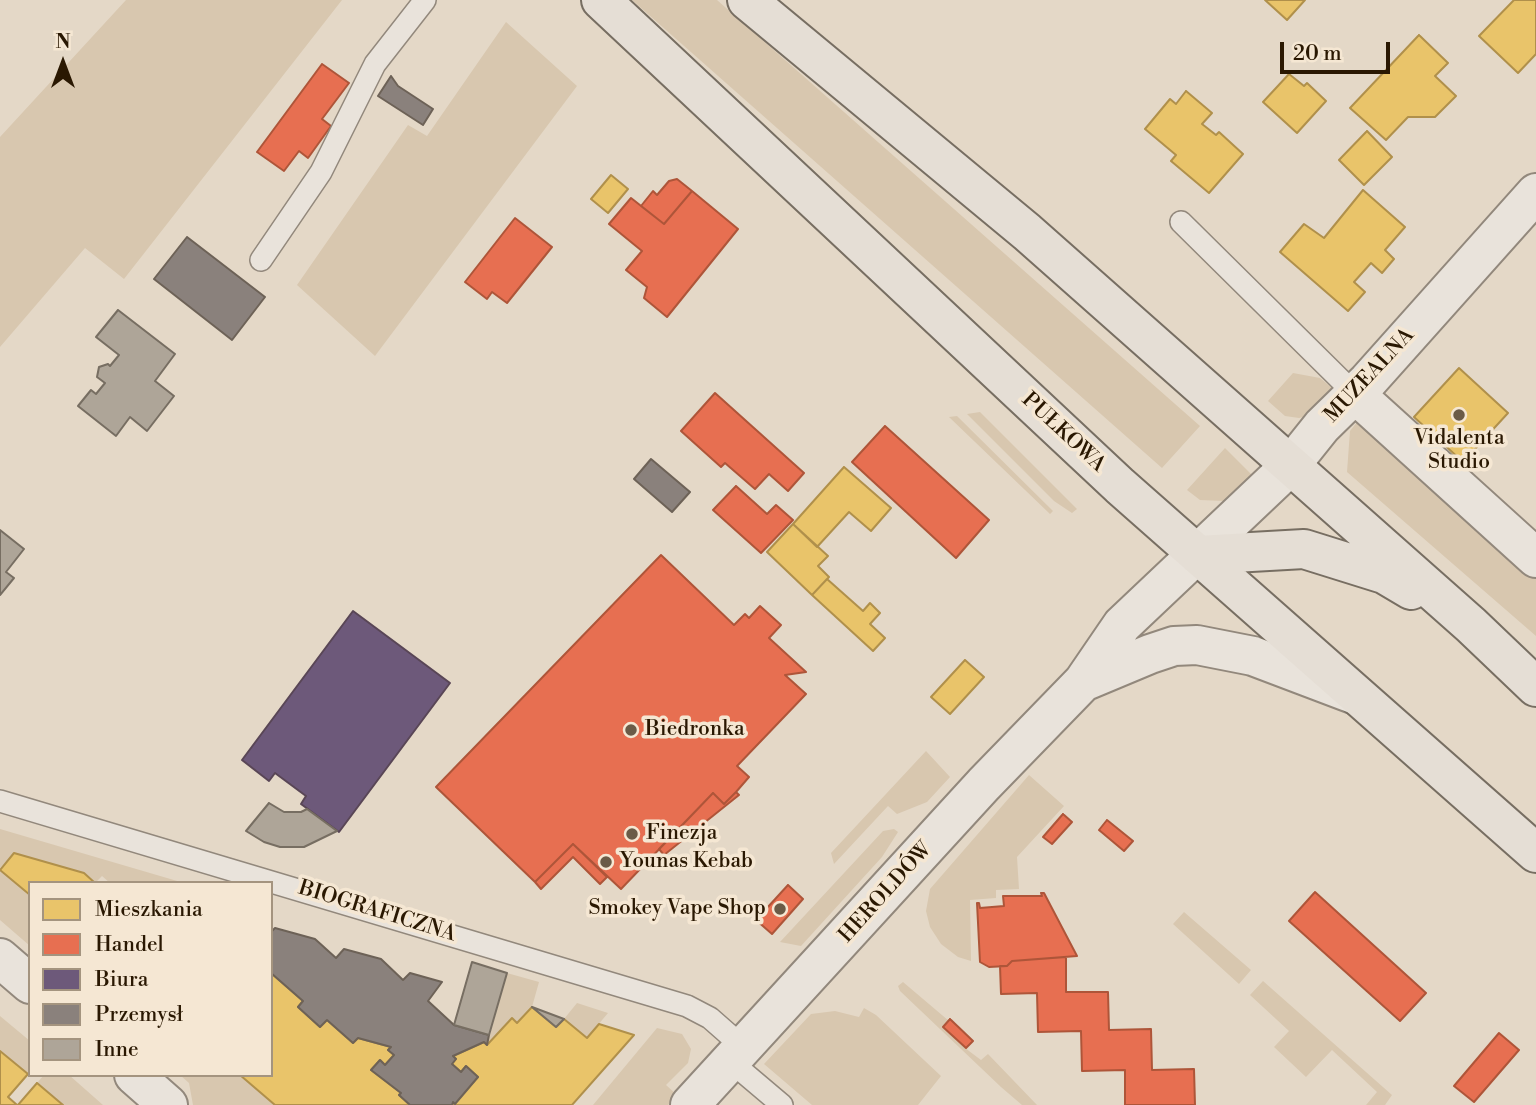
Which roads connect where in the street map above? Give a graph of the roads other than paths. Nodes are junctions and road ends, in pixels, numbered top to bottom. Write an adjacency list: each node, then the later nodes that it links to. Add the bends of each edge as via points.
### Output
1 (425, 0): 6 (lane, via 375,65 321,172)
2 (601, 0): 9 (highway, PUŁKOWA)
3 (747, 0): 8 (highway, via 1027,232)
4 (1536, 193): 7 (street, MUZEALNA)
5 (1181, 222): 7 (lane)
6 (261, 260)
7 (1355, 394): 8 (street, MUZEALNA); 10 (street)
8 (1290, 466): 9 (street, MUZEALNA); 11 (highway)
9 (1198, 555): 11 (highway, via 1304,549 1384,574); 12 (street, HEROLDÓW, via 1122,625); 14 (highway, PUŁKOWA)
10 (1536, 558)
11 (1471, 625): 13 (highway)
12 (1083, 682): 14 (street, HEROLDÓW, via 1174,646 1197,645 1253,656); 21 (street, HEROLDÓW)
13 (1536, 687)
14 (1359, 696): 16 (highway, PUŁKOWA)
15 (0, 801): 17 (lane, BIOGRAFICZNA)
16 (1536, 853)
17 (268, 881)
18 (273, 882): 21 (lane, BIOGRAFICZNA, via 687,1006 710,1018)
19 (0, 958): 20 (street)
20 (28, 982)
21 (737, 1054): 24 (street, HEROLDÓW); 25 (lane, BIOGRAFICZNA)
22 (136, 1077): 23 (street)
23 (168, 1105)
24 (690, 1105)
25 (782, 1105)

